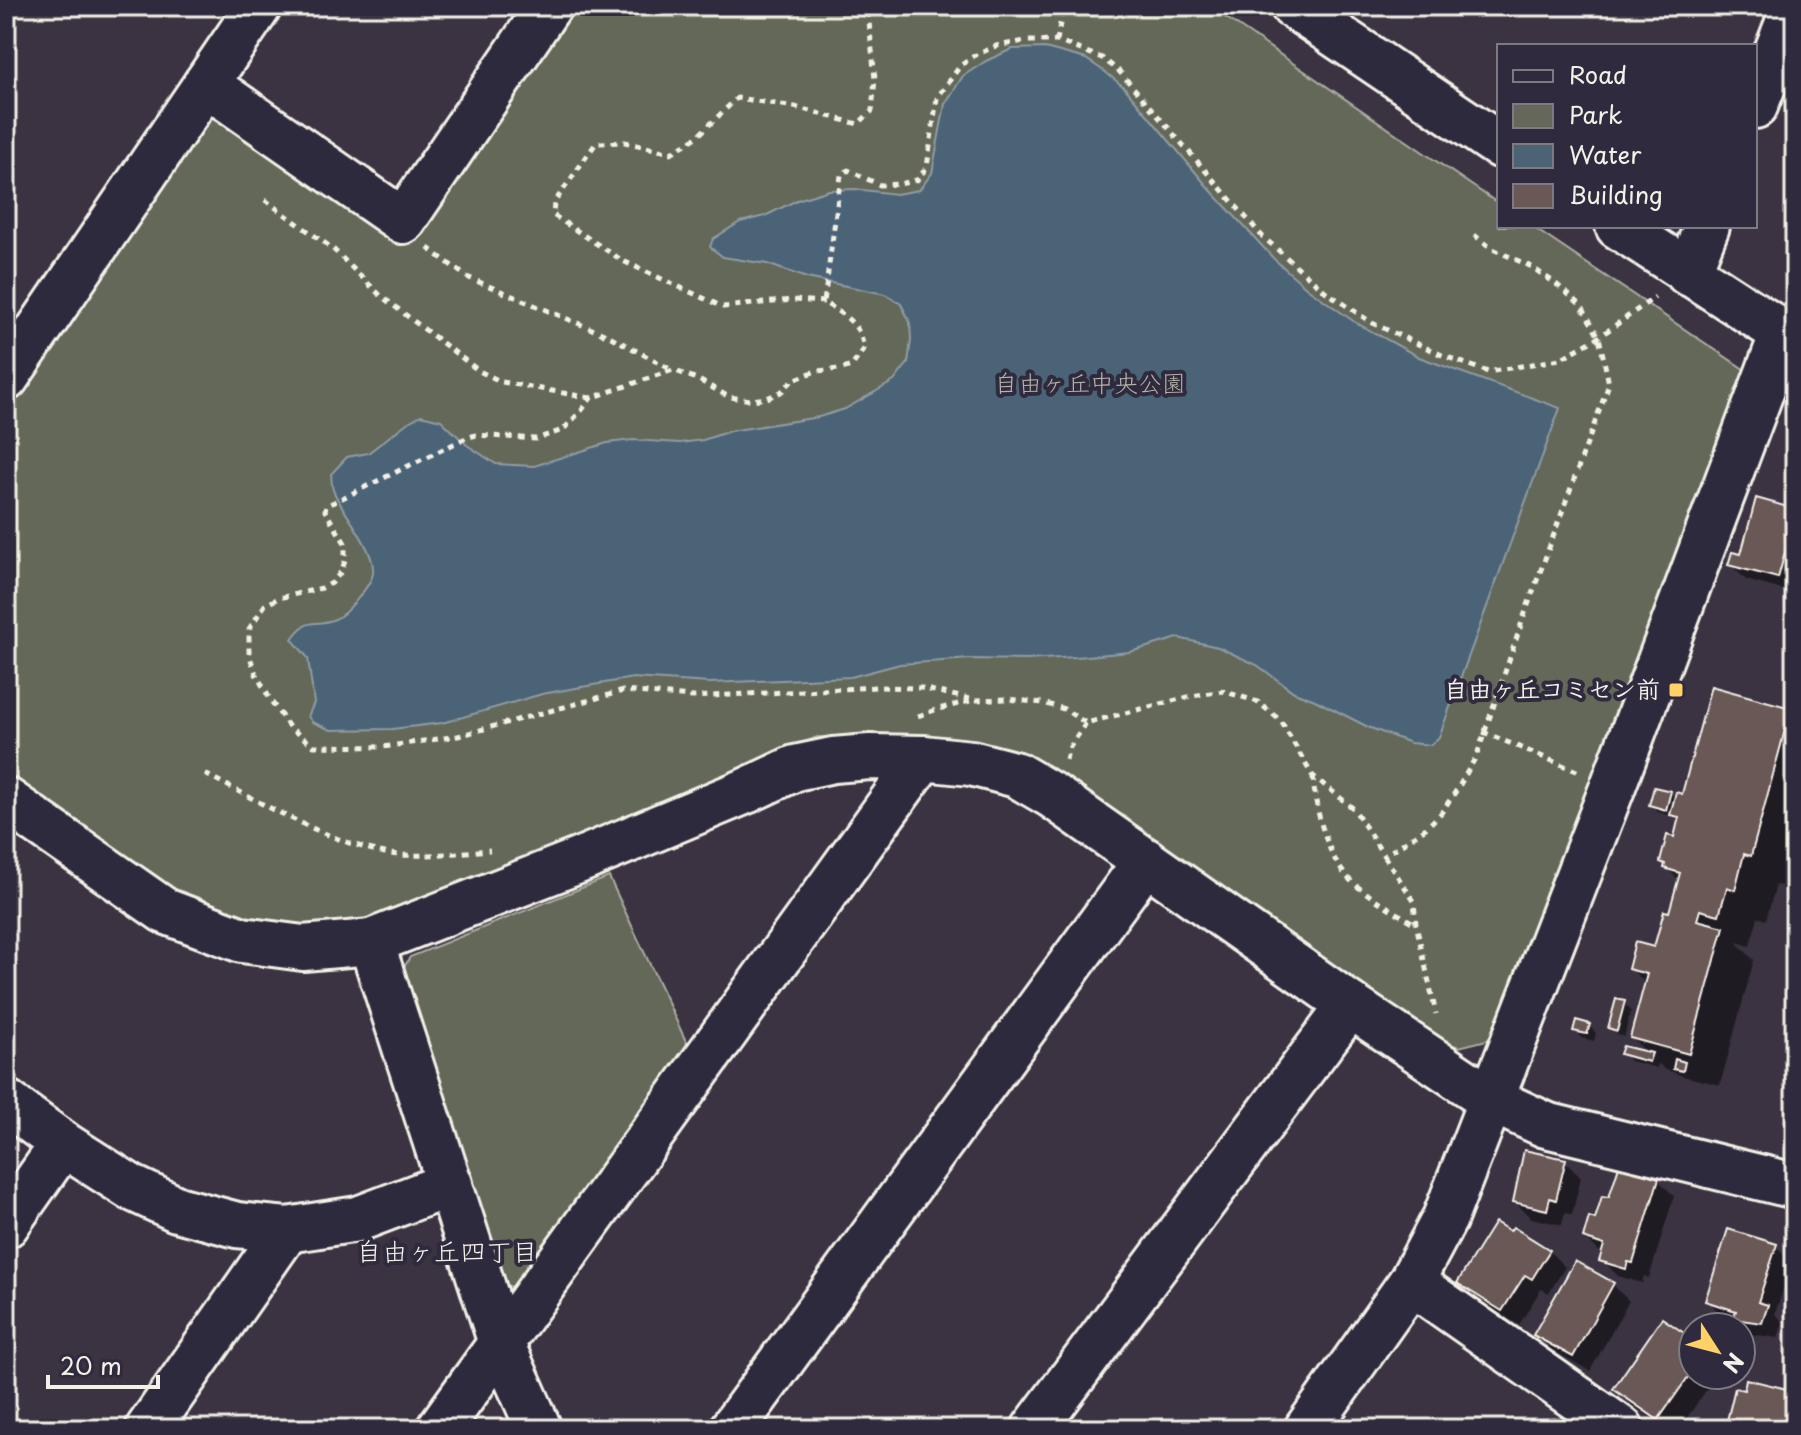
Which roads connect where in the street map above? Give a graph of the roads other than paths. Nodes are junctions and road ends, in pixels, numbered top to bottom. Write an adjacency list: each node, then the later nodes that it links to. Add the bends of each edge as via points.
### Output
1 (259, 6): 5 (street)
2 (549, 6): 5 (street, via 403,221)
3 (1293, 6): 7 (street)
4 (1795, 6): 6 (street)
5 (206, 84): 12 (street)
6 (1757, 101)
7 (1497, 144)
8 (1621, 228): 10 (street)
9 (1706, 228): 10 (street)
10 (1688, 273): 11 (street)
11 (1789, 337): 18 (street)
12 (6, 378)
13 (923, 758): 15 (street, via 1017,775); 16 (street, via 870,757 795,768); 26 (street)
14 (6, 800): 16 (street, via 165,911 242,940 303,948)
15 (1146, 861): 17 (street); 30 (street)
16 (371, 942): 21 (street)
17 (1350, 1005): 18 (street); 31 (street)
18 (1492, 1100): 22 (street, via 1546,1125); 25 (street, via 1445,1218)
19 (6, 1102): 20 (street)
20 (63, 1144): 23 (street); 24 (street, via 132,1188 177,1209 237,1225)
21 (450, 1184): 24 (street, via 358,1219); 26 (street)
22 (1795, 1186)
23 (6, 1225)
24 (287, 1230): 27 (street)
25 (1411, 1282): 32 (street); 33 (street)
26 (501, 1343): 28 (street); 29 (street)
27 (148, 1429)
28 (439, 1429)
29 (539, 1429)
30 (732, 1429)
31 (1034, 1429)
32 (1307, 1429)
33 (1621, 1429)

